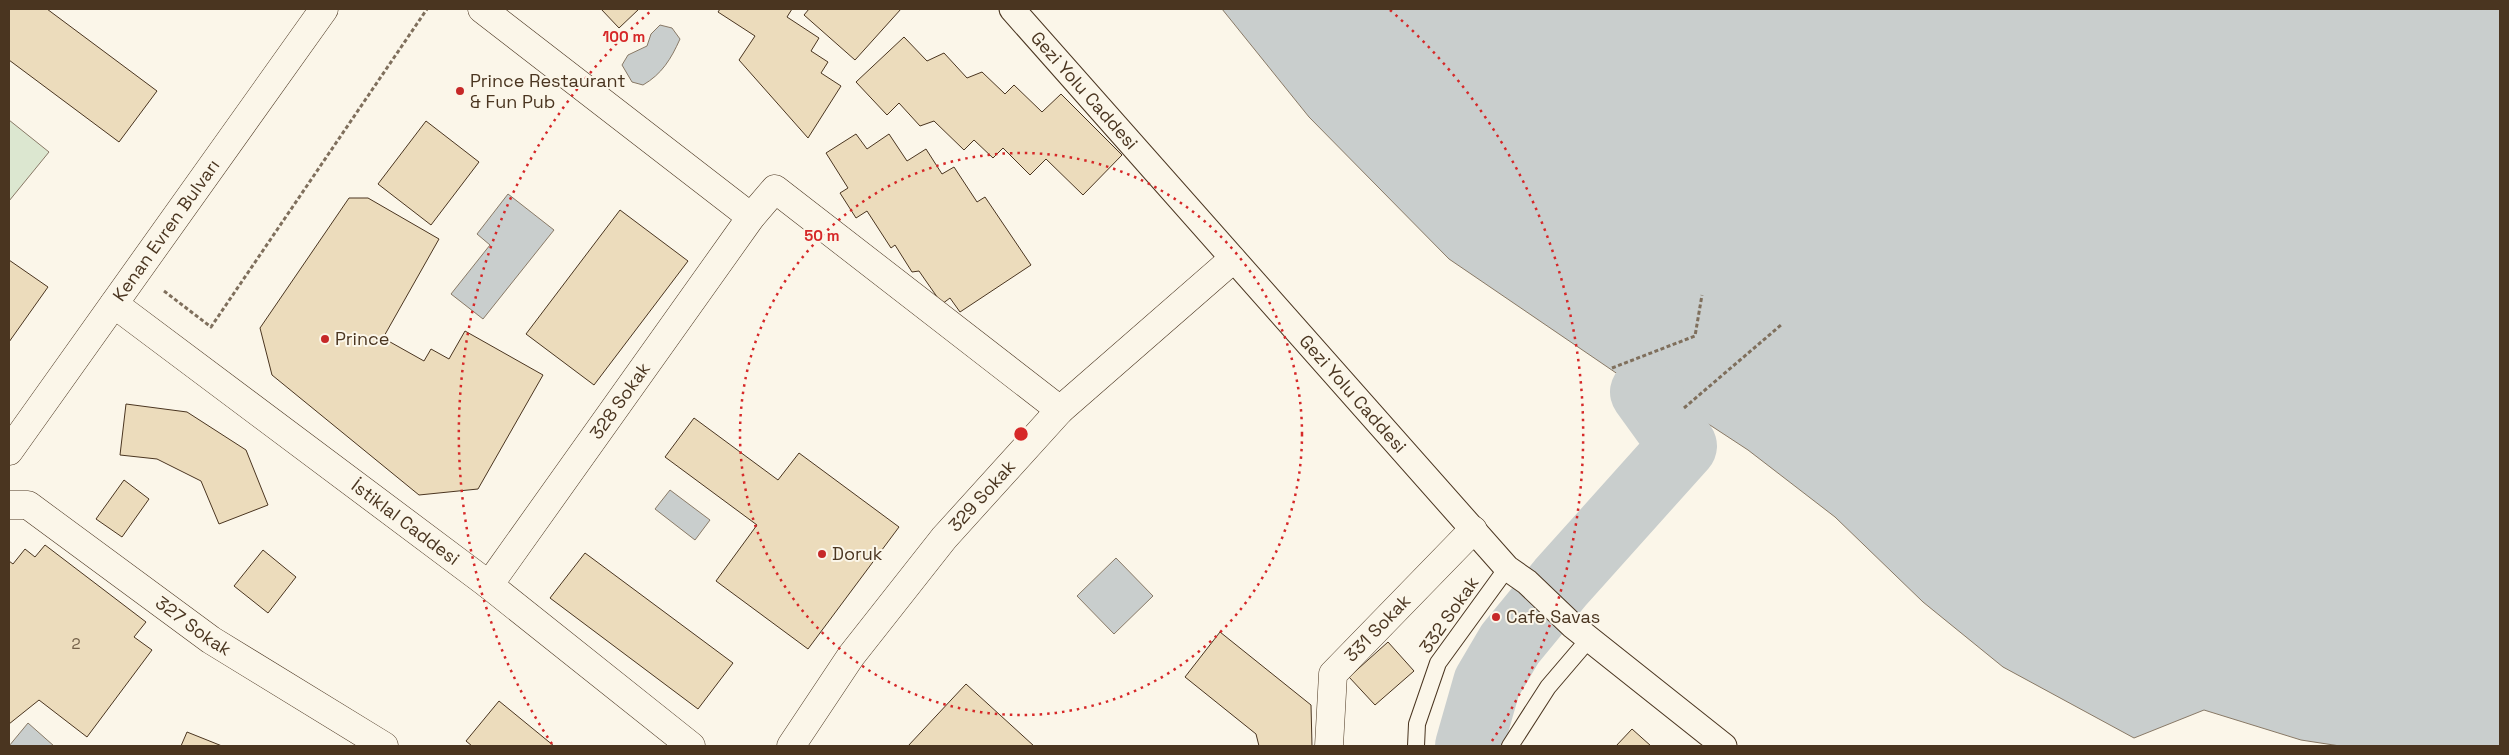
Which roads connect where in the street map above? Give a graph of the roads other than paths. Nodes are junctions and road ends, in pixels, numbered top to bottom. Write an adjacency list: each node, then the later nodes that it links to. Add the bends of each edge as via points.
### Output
1 (324, 9): 6 (street, Kenan Evren Bulvarı)
2 (482, 9): 4 (street)
3 (1012, 9): 5 (street, Gezi Yolu Caddesi)
4 (751, 217): 7 (street, 328 Sokak, via 775,189); 12 (street, 328 Sokak)
5 (1232, 260): 7 (street, 329 Sokak); 10 (street, Gezi Yolu Caddesi)
6 (114, 304): 8 (street, Kenan Evren Bulvarı); 12 (street, İstiklal Caddesi)
7 (1060, 410): 16 (street, 329 Sokak, via 944,538 851,656)
8 (9, 451)
9 (9, 505): 14 (street, 327 Sokak, via 28,505 211,640)
10 (1473, 530): 11 (street, Gezi Yolu Caddesi); 17 (street, 331 Sokak, via 1333,674)
11 (1517, 575): 13 (street, Gezi Yolu Caddesi); 18 (lane, 332 Sokak, via 1438,663 1417,724)
12 (489, 585): 15 (street, İstiklal Caddesi)
13 (1581, 633): 19 (lane); 20 (street, Gezi Yolu Caddesi)
14 (384, 746)
15 (691, 746)
16 (791, 746)
17 (1329, 746)
18 (1416, 746)
19 (1510, 746)
20 (1724, 746)

